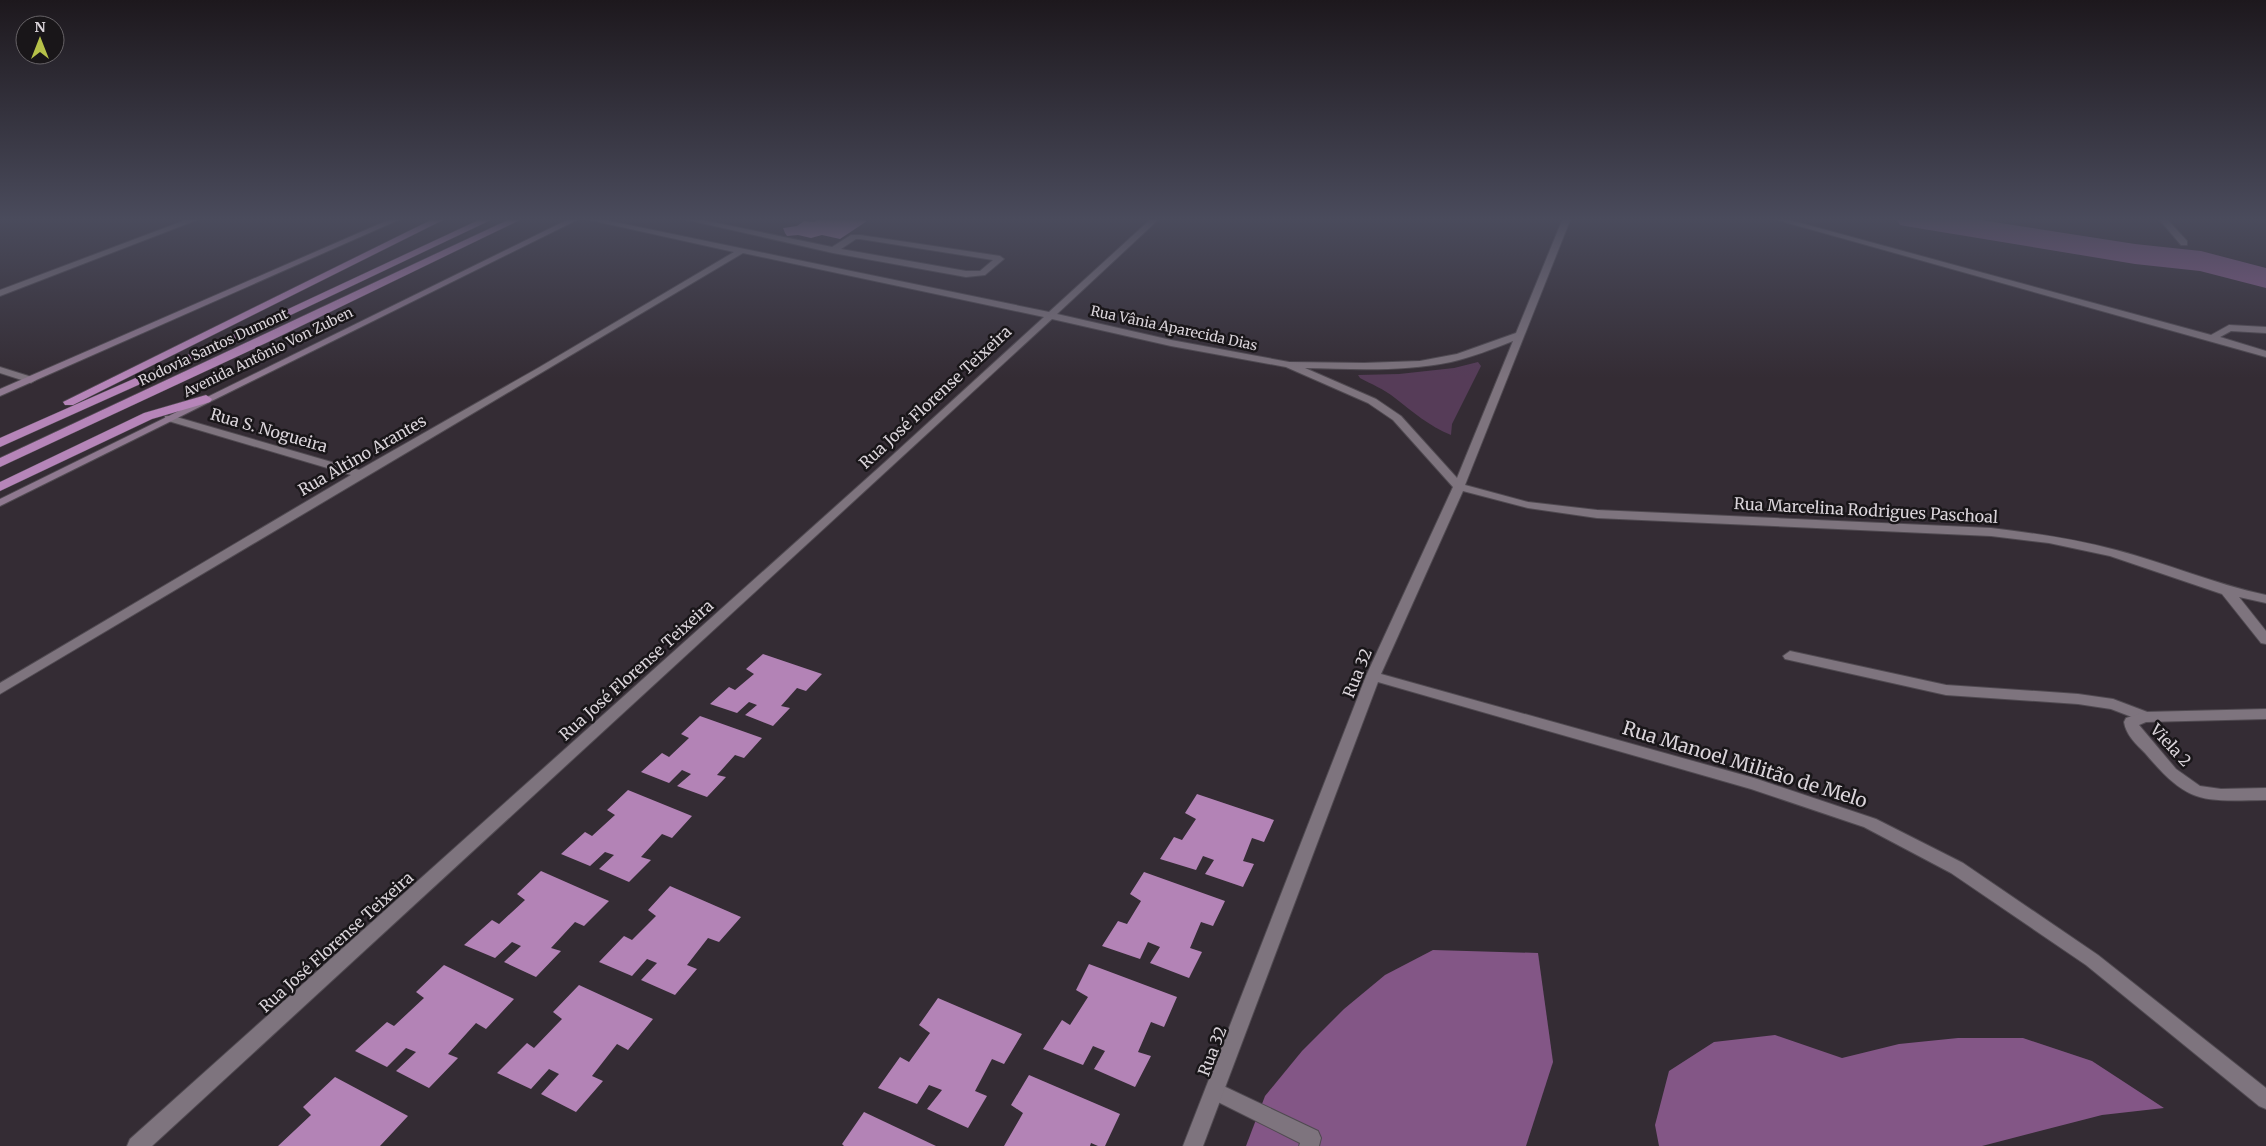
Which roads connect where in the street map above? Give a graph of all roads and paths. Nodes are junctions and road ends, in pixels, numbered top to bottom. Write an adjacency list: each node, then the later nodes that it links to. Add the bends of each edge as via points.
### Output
1 (57, 271): 14 (street)
2 (278, 271): 22 (street)
3 (334, 271): 26 (highway, via 26,421)
4 (376, 271): 27 (highway, Rodovia Santos Dumont)
5 (407, 271): 28 (highway, Rodovia Santos Dumont)
6 (467, 271): 24 (street, Avenida Antônio Von Zuben)
7 (707, 271): 29 (street, Rua Altino Arantes)
8 (840, 271): 15 (street, Rua Vânia Aparecida Dias)
9 (961, 271): 10 (street, via 976,274)
10 (984, 271)
11 (1097, 271): 15 (street, Rua José Florense Teixeira)
12 (1546, 271): 17 (street, Rua 32)
13 (1969, 271): 18 (street)
14 (0, 293)
15 (1049, 315): 20 (street, Rua Vânia Aparecida Dias, via 1171,343); 44 (street, Rua José Florense Teixeira)
16 (2266, 330): 18 (street, via 2229,328)
17 (1520, 335): 20 (street, Rua Vânia Aparecida Dias, via 1440,361 1398,366); 31 (street, Rua 32)
18 (2212, 338): 19 (street)
19 (2266, 354)
20 (1289, 365): 31 (street, Rua Vânia Aparecida Dias, via 1372,401 1397,418)
21 (0, 370): 22 (street)
22 (31, 380): 23 (street)
23 (0, 393)
24 (206, 399): 25 (street, Avenida Antônio Von Zuben); 30 (highway, via 148,416)
25 (168, 418): 29 (street, Rua S. Nogueira); 32 (street, Avenida Antônio Von Zuben)
26 (0, 439)
27 (0, 443)
28 (0, 463)
29 (360, 474): 38 (street, Rua Altino Arantes)
30 (0, 487)
31 (1459, 487): 33 (street, Rua Marcelina Rodrigues Paschoal, via 1528,506 1597,514 1884,526 2049,539 2112,553); 37 (street, Rua 32)
32 (0, 502)
33 (2227, 591): 34 (street, Rua Marcelina Rodrigues Paschoal); 35 (street)
34 (2266, 599)
35 (2266, 640)
36 (1790, 656): 40 (street, via 1946,690 2113,704)
37 (1373, 676): 42 (street, Rua 32); 43 (street, Rua Manoel Militão de Melo, via 1754,784 1870,824 1957,868 2092,960)
38 (0, 689)
39 (2266, 714): 40 (street, Viela 2)
40 (2145, 717): 41 (street, Viela 2, via 2131,722 2132,729 2188,787 2204,793)
41 (2266, 794)
42 (1215, 1091): 45 (street, Rua 32); 46 (street, via 1311,1138)
43 (2266, 1100)
44 (137, 1146)
45 (1193, 1146)
46 (1309, 1146)

